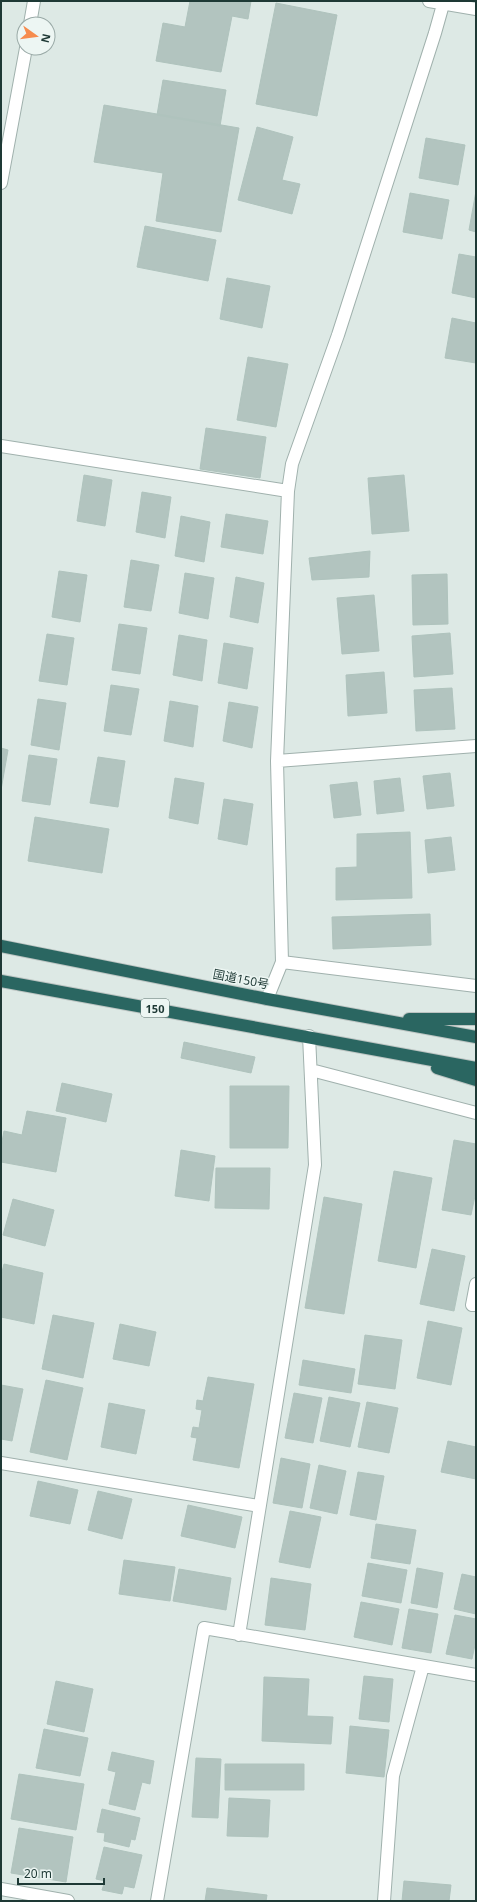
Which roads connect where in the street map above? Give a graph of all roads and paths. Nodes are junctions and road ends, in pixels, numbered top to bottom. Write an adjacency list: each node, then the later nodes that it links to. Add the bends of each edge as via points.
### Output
1 (34, 1): 5 (street)
2 (429, 1): 3 (street)
3 (444, 2): 4 (street); 9 (street, via 338,335 292,464)
4 (476, 9)
5 (31, 16)
6 (25, 56): 7 (street)
7 (1, 183)
8 (1, 446): 9 (street)
9 (288, 491): 11 (street)
10 (476, 746): 11 (street)
11 (278, 761): 13 (street)
12 (1, 946): 16 (highway, 国道150号)
13 (282, 962): 15 (street); 16 (street)
14 (1, 980): 19 (highway, 150)
15 (476, 986)
16 (267, 999): 17 (highway, 国道150号)
17 (376, 1018): 18 (highway); 20 (highway, 国道150号)
18 (476, 1019)
19 (309, 1036): 21 (highway, 150); 23 (street)
20 (476, 1036)
21 (390, 1053): 22 (highway, 150); 24 (highway, 150)
22 (476, 1068)
23 (311, 1070): 25 (street); 29 (street, via 315,1165)
24 (476, 1080)
25 (476, 1113)
26 (476, 1284): 27 (street, via 472,1305)
27 (476, 1305)
28 (1, 1463): 29 (street)
29 (260, 1506): 30 (street)
30 (239, 1635): 31 (street); 35 (street, via 204,1628)
31 (423, 1666): 32 (street); 36 (street, via 393,1776)
32 (476, 1675)
33 (1, 1889): 34 (street)
34 (68, 1901)
35 (157, 1901)
36 (384, 1901)

